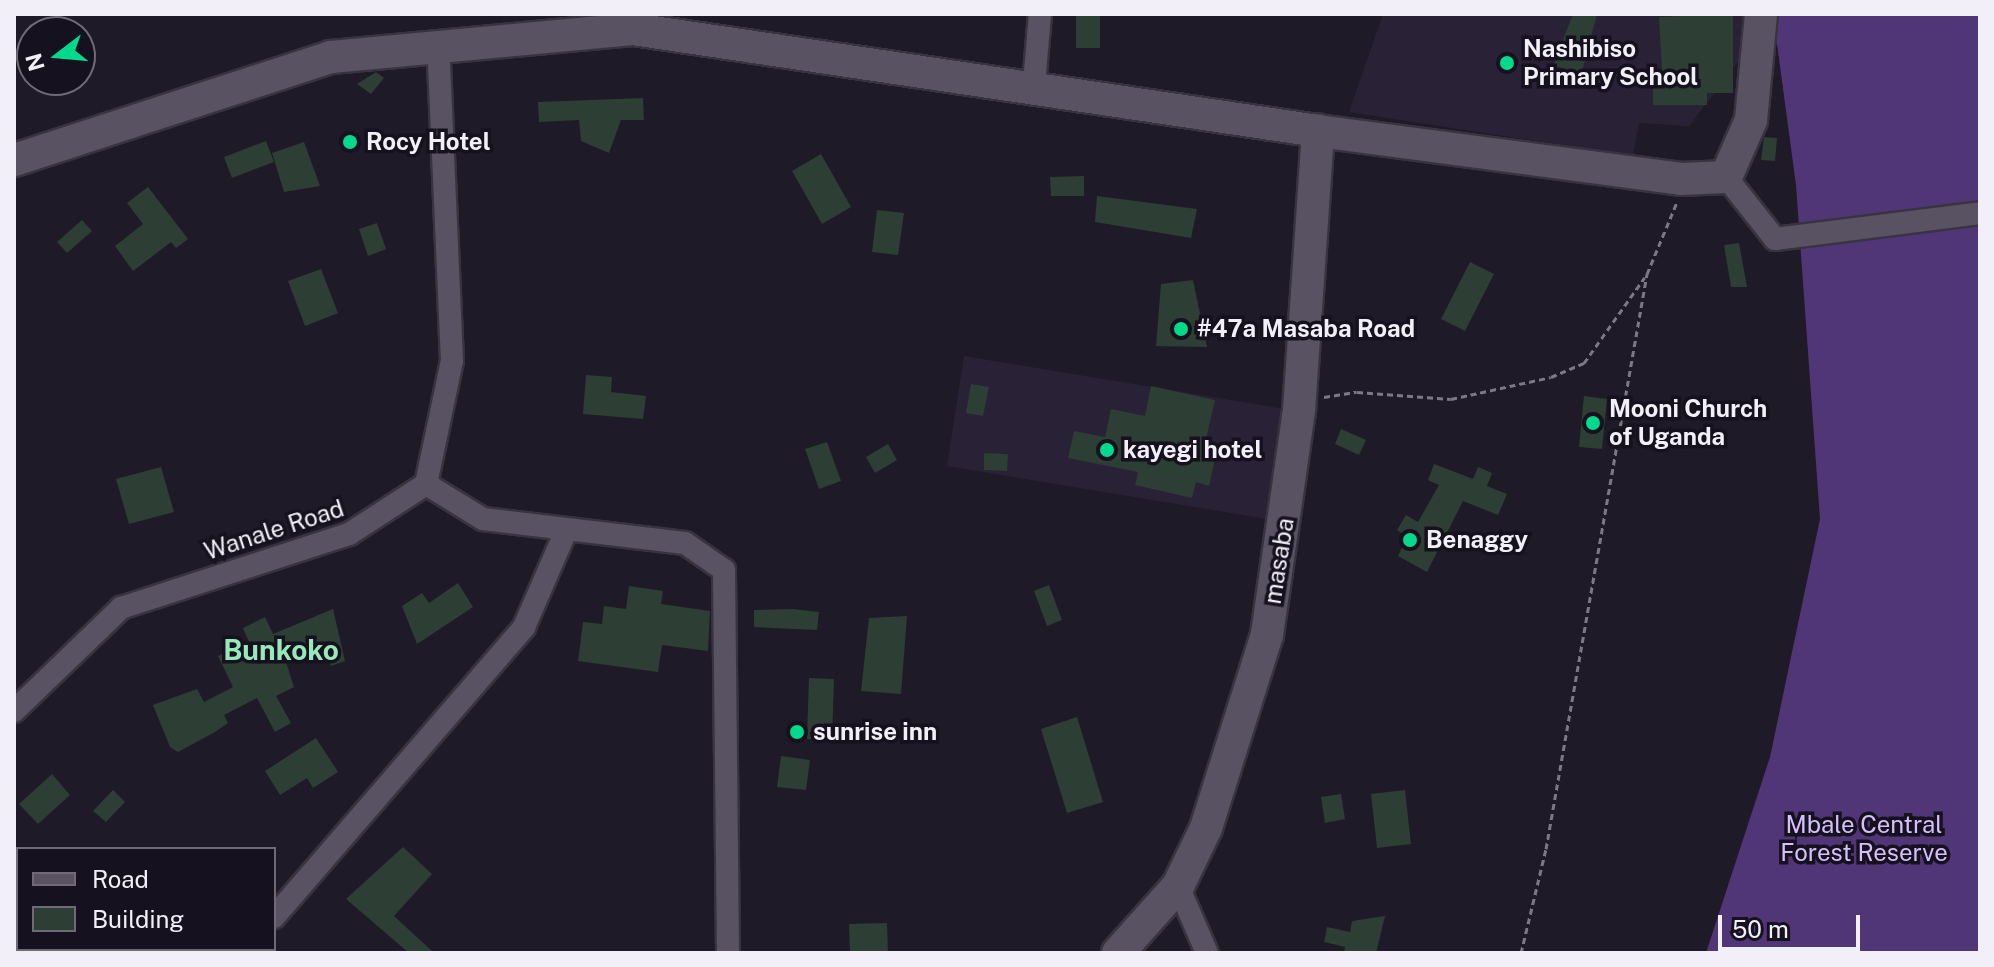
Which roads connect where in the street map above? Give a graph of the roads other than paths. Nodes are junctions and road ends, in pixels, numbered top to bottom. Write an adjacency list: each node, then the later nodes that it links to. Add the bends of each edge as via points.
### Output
1 (1040, 14): 4 (street)
2 (1761, 14): 7 (street, via 1751,120)
3 (438, 43): 4 (street, via 633,29); 6 (street, via 301,65); 9 (street, via 452,361)
4 (1034, 84): 5 (street)
5 (1318, 131): 7 (street, via 1681,179); 12 (street, masaba, via 1299,411 1282,554 1248,711)
6 (14, 160)
7 (1726, 177): 8 (street, via 1775,239)
8 (1980, 213)
9 (426, 484): 10 (street, via 483,519); 11 (street, Wanale Road, via 349,534 112,613)
10 (566, 531): 13 (street, via 524,627); 14 (street, via 685,543 724,570)
11 (14, 711)
12 (1178, 886): 15 (street, masaba); 16 (street)
13 (276, 915)
14 (728, 953)
15 (1118, 953)
16 (1207, 953)

